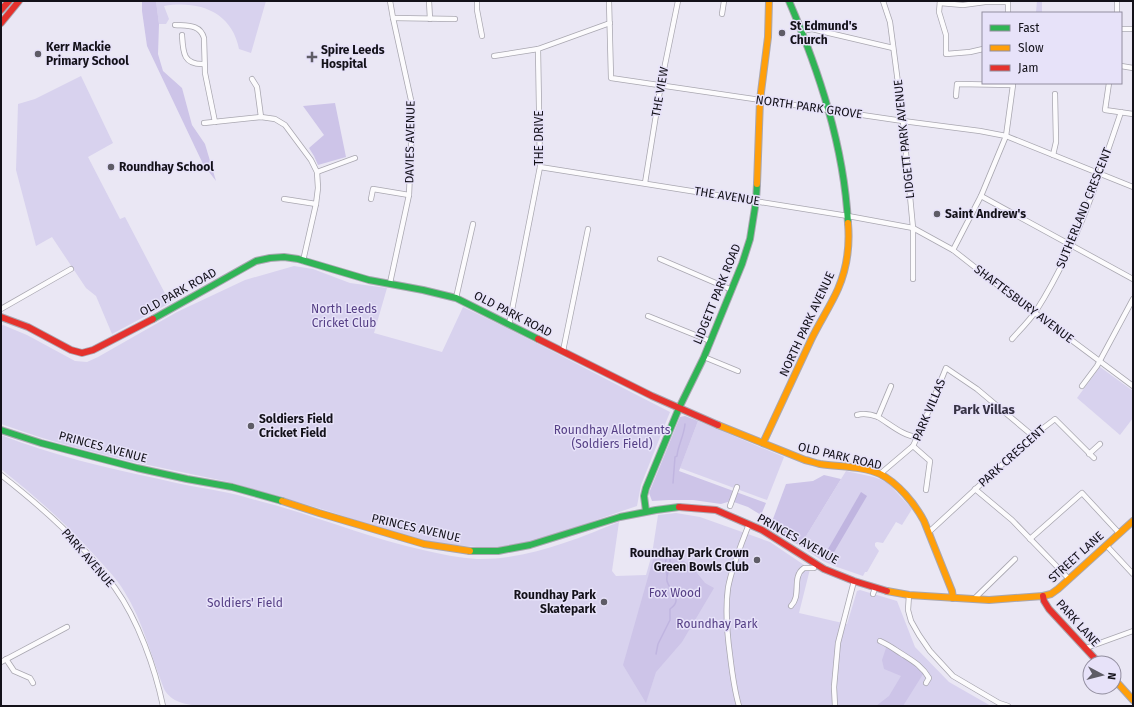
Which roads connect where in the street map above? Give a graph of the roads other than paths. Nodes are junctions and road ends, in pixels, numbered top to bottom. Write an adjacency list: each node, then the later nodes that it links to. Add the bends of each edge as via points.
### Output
1 (8, 1): 14 (street)
2 (19, 1): 21 (street)
3 (390, 1): 18 (street, DAVIES AVENUE)
4 (429, 1): 19 (street)
5 (477, 1): 28 (street)
6 (609, 1): 22 (street)
7 (678, 1): 37 (street, THE VIEW)
8 (724, 1): 17 (street)
9 (769, 1): 41 (street, LIDGETT PARK ROAD, via 768,37)
10 (789, 1): 26 (street, NORTH PARK AVENUE)
11 (883, 1): 29 (street, LIDGETT PARK AVENUE, via 890,22)
12 (1117, 1): 16 (street)
13 (940, 2): 15 (street, via 963,5 1008,2); 31 (street, via 939,12 946,35 946,54)
14 (1, 10)
15 (1008, 12)
16 (1117, 12)
17 (722, 14)
18 (393, 18): 19 (street); 57 (street, DAVIES AVENUE, via 411,100)
19 (430, 19): 20 (street)
20 (455, 19)
21 (1, 23)
22 (610, 23): 30 (street); 37 (street, NORTH PARK GROVE, via 611,78)
23 (175, 25): 33 (street, via 192,26 200,30 204,38)
24 (1122, 29): 25 (street)
25 (1133, 29)
26 (802, 31): 29 (street, via 812,29); 42 (street, NORTH PARK AVENUE)
27 (182, 35): 33 (street, via 186,58 190,62)
28 (482, 36)
29 (893, 48): 46 (street, LIDGETT PARK AVENUE)
30 (538, 49): 32 (street); 52 (street, THE DRIVE)
31 (982, 49)
32 (494, 56)
33 (204, 64): 47 (street)
34 (1122, 66): 35 (street)
35 (1133, 68)
36 (252, 79): 45 (street, via 257,87)
37 (661, 84): 41 (street, NORTH PARK GROVE); 55 (street, THE VIEW)
38 (1109, 84): 43 (street, via 1105,110)
39 (1055, 94): 50 (street, via 1056,142)
40 (956, 96): 49 (street, via 957,84 1013,85)
41 (760, 100): 42 (street, NORTH PARK GROVE); 61 (street, LIDGETT PARK ROAD)
42 (829, 109): 46 (street, NORTH PARK GROVE); 63 (street, NORTH PARK AVENUE, via 841,163)
43 (1121, 112): 44 (street); 54 (street, SUTHERLAND CRESCENT)
44 (1133, 114)
45 (261, 117): 47 (street); 53 (street, via 275,119 285,125)
46 (903, 121): 49 (street, NORTH PARK GROVE); 65 (street, LIDGETT PARK AVENUE)
47 (215, 122): 48 (street)
48 (204, 123)
49 (1006, 136): 50 (street, NORTH PARK GROVE); 58 (street)
50 (1053, 156): 54 (street, NORTH PARK GROVE)
51 (355, 158): 53 (street)
52 (540, 167): 55 (street, THE AVENUE); 82 (street, THE DRIVE)
53 (317, 172): 62 (street)
54 (1100, 173): 56 (street, NORTH PARK GROVE); 67 (street, SUTHERLAND CRESCENT)
55 (645, 183): 61 (street, THE AVENUE)
56 (1133, 187)
57 (409, 195): 60 (street, via 373,189); 74 (street, DAVIES AVENUE)
58 (981, 196): 67 (street); 68 (street)
59 (284, 199): 62 (street)
60 (371, 199)
61 (756, 201): 63 (street, THE AVENUE); 75 (street, LIDGETT PARK ROAD, via 747,250)
62 (316, 204): 70 (street)
63 (848, 216): 65 (street, THE AVENUE); 98 (street, NORTH PARK AVENUE, via 848,249 835,296)
64 (473, 224): 76 (street)
65 (913, 228): 68 (street, SHAFTESBURY AVENUE); 72 (street, LIDGETT PARK AVENUE)
66 (588, 229): 85 (street)
67 (1072, 244): 73 (street); 79 (street, SUTHERLAND CRESCENT)
68 (953, 250): 79 (street, SHAFTESBURY AVENUE)
69 (660, 259): 75 (street)
70 (303, 261): 74 (street, OLD PARK ROAD, via 352,276); 81 (street, OLD PARK ROAD, via 287,257 256,261 175,307 93,350 82,353)
71 (71, 269): 78 (street)
72 (913, 279)
73 (1133, 279)
74 (390, 283): 76 (street, OLD PARK ROAD)
75 (732, 290): 84 (street, LIDGETT PARK ROAD)
76 (456, 298): 82 (street, OLD PARK ROAD)
77 (1133, 299): 87 (street)
78 (1, 309)
79 (1035, 312): 83 (street, SUTHERLAND CRESCENT); 87 (street, SHAFTESBURY AVENUE)
80 (648, 316): 84 (street)
81 (1, 317)
82 (509, 325): 85 (street, OLD PARK ROAD)
83 (1012, 339)
84 (710, 341): 86 (street, LIDGETT PARK ROAD)
85 (563, 352): 92 (street, OLD PARK ROAD)
86 (704, 357): 88 (street); 92 (street, LIDGETT PARK ROAD)
87 (1100, 361): 90 (street); 91 (street, SHAFTESBURY AVENUE)
88 (738, 371)
89 (891, 386): 94 (street)
90 (1082, 386)
91 (1133, 386)
92 (679, 408): 98 (street, OLD PARK ROAD); 109 (street, LIDGETT PARK ROAD, via 646,488)
93 (857, 414): 94 (street)
94 (878, 417): 97 (street, via 911,437)
95 (1, 430): 109 (street, PRINCES AVENUE, via 137,468 232,487 281,500 392,536 467,551 498,551 530,545)
96 (1033, 436): 97 (street, PARK VILLAS, via 977,389 946,368); 101 (street, PARK CRESCENT, via 1054,419); 106 (street, PARK CRESCENT)
97 (917, 437): 100 (street, PARK VILLAS)
98 (763, 443): 103 (street, OLD PARK ROAD, via 819,464 851,467)
99 (1100, 444): 101 (street)
100 (913, 446): 103 (street, PARK VILLAS); 107 (street, via 930,461)
101 (1089, 454): 102 (street, PARK CRESCENT)
102 (1094, 458)
103 (880, 474): 112 (street, OLD PARK ROAD, via 906,495 919,511)
104 (1, 475): 137 (street, PARK AVENUE, via 69,535 96,562 116,589 131,614 146,650)
105 (737, 487): 108 (street)
106 (975, 488): 112 (street, PARK CRESCENT); 114 (street)
107 (926, 490)
108 (730, 506)
109 (646, 511): 111 (street, PRINCES AVENUE, via 682,507 716,510)
110 (1133, 521): 113 (street, STREET LANE)
111 (749, 524): 120 (street, PRINCES AVENUE, via 824,569); 138 (street, via 730,579 726,620 733,682)
112 (929, 532): 123 (street, OLD PARK ROAD)
113 (1119, 534): 114 (street, via 1082,493); 115 (street, STREET LANE)
114 (1030, 539): 119 (street)
115 (1106, 545): 118 (street); 119 (street, STREET LANE)
116 (1015, 559): 124 (street)
117 (814, 568): 125 (street, via 804,568 799,573 794,603)
118 (1133, 574)
119 (1069, 579): 122 (street, STREET LANE, via 1051,594)
120 (854, 581): 121 (street, PRINCES AVENUE, via 874,591); 139 (street, via 838,643)
121 (909, 595): 123 (street, STREET LANE); 140 (street, via 908,610 911,621 930,651 953,676)
122 (1043, 596): 124 (street, STREET LANE); 129 (street, PARK LANE, via 1049,609)
123 (953, 598): 124 (street, STREET LANE)
124 (974, 599)
125 (791, 606)
126 (67, 627): 131 (street)
127 (1133, 631): 129 (street)
128 (880, 641): 134 (street, via 916,663 929,678)
129 (1086, 648): 130 (street, PARK LANE)
130 (1092, 655)
131 (6, 659): 132 (street); 133 (street, via 14,672 30,678)
132 (1, 662)
133 (33, 683)
134 (926, 683)
135 (1122, 688): 136 (street)
136 (1133, 700)
137 (163, 706)
138 (739, 706)
139 (835, 706)
140 (1008, 706)

